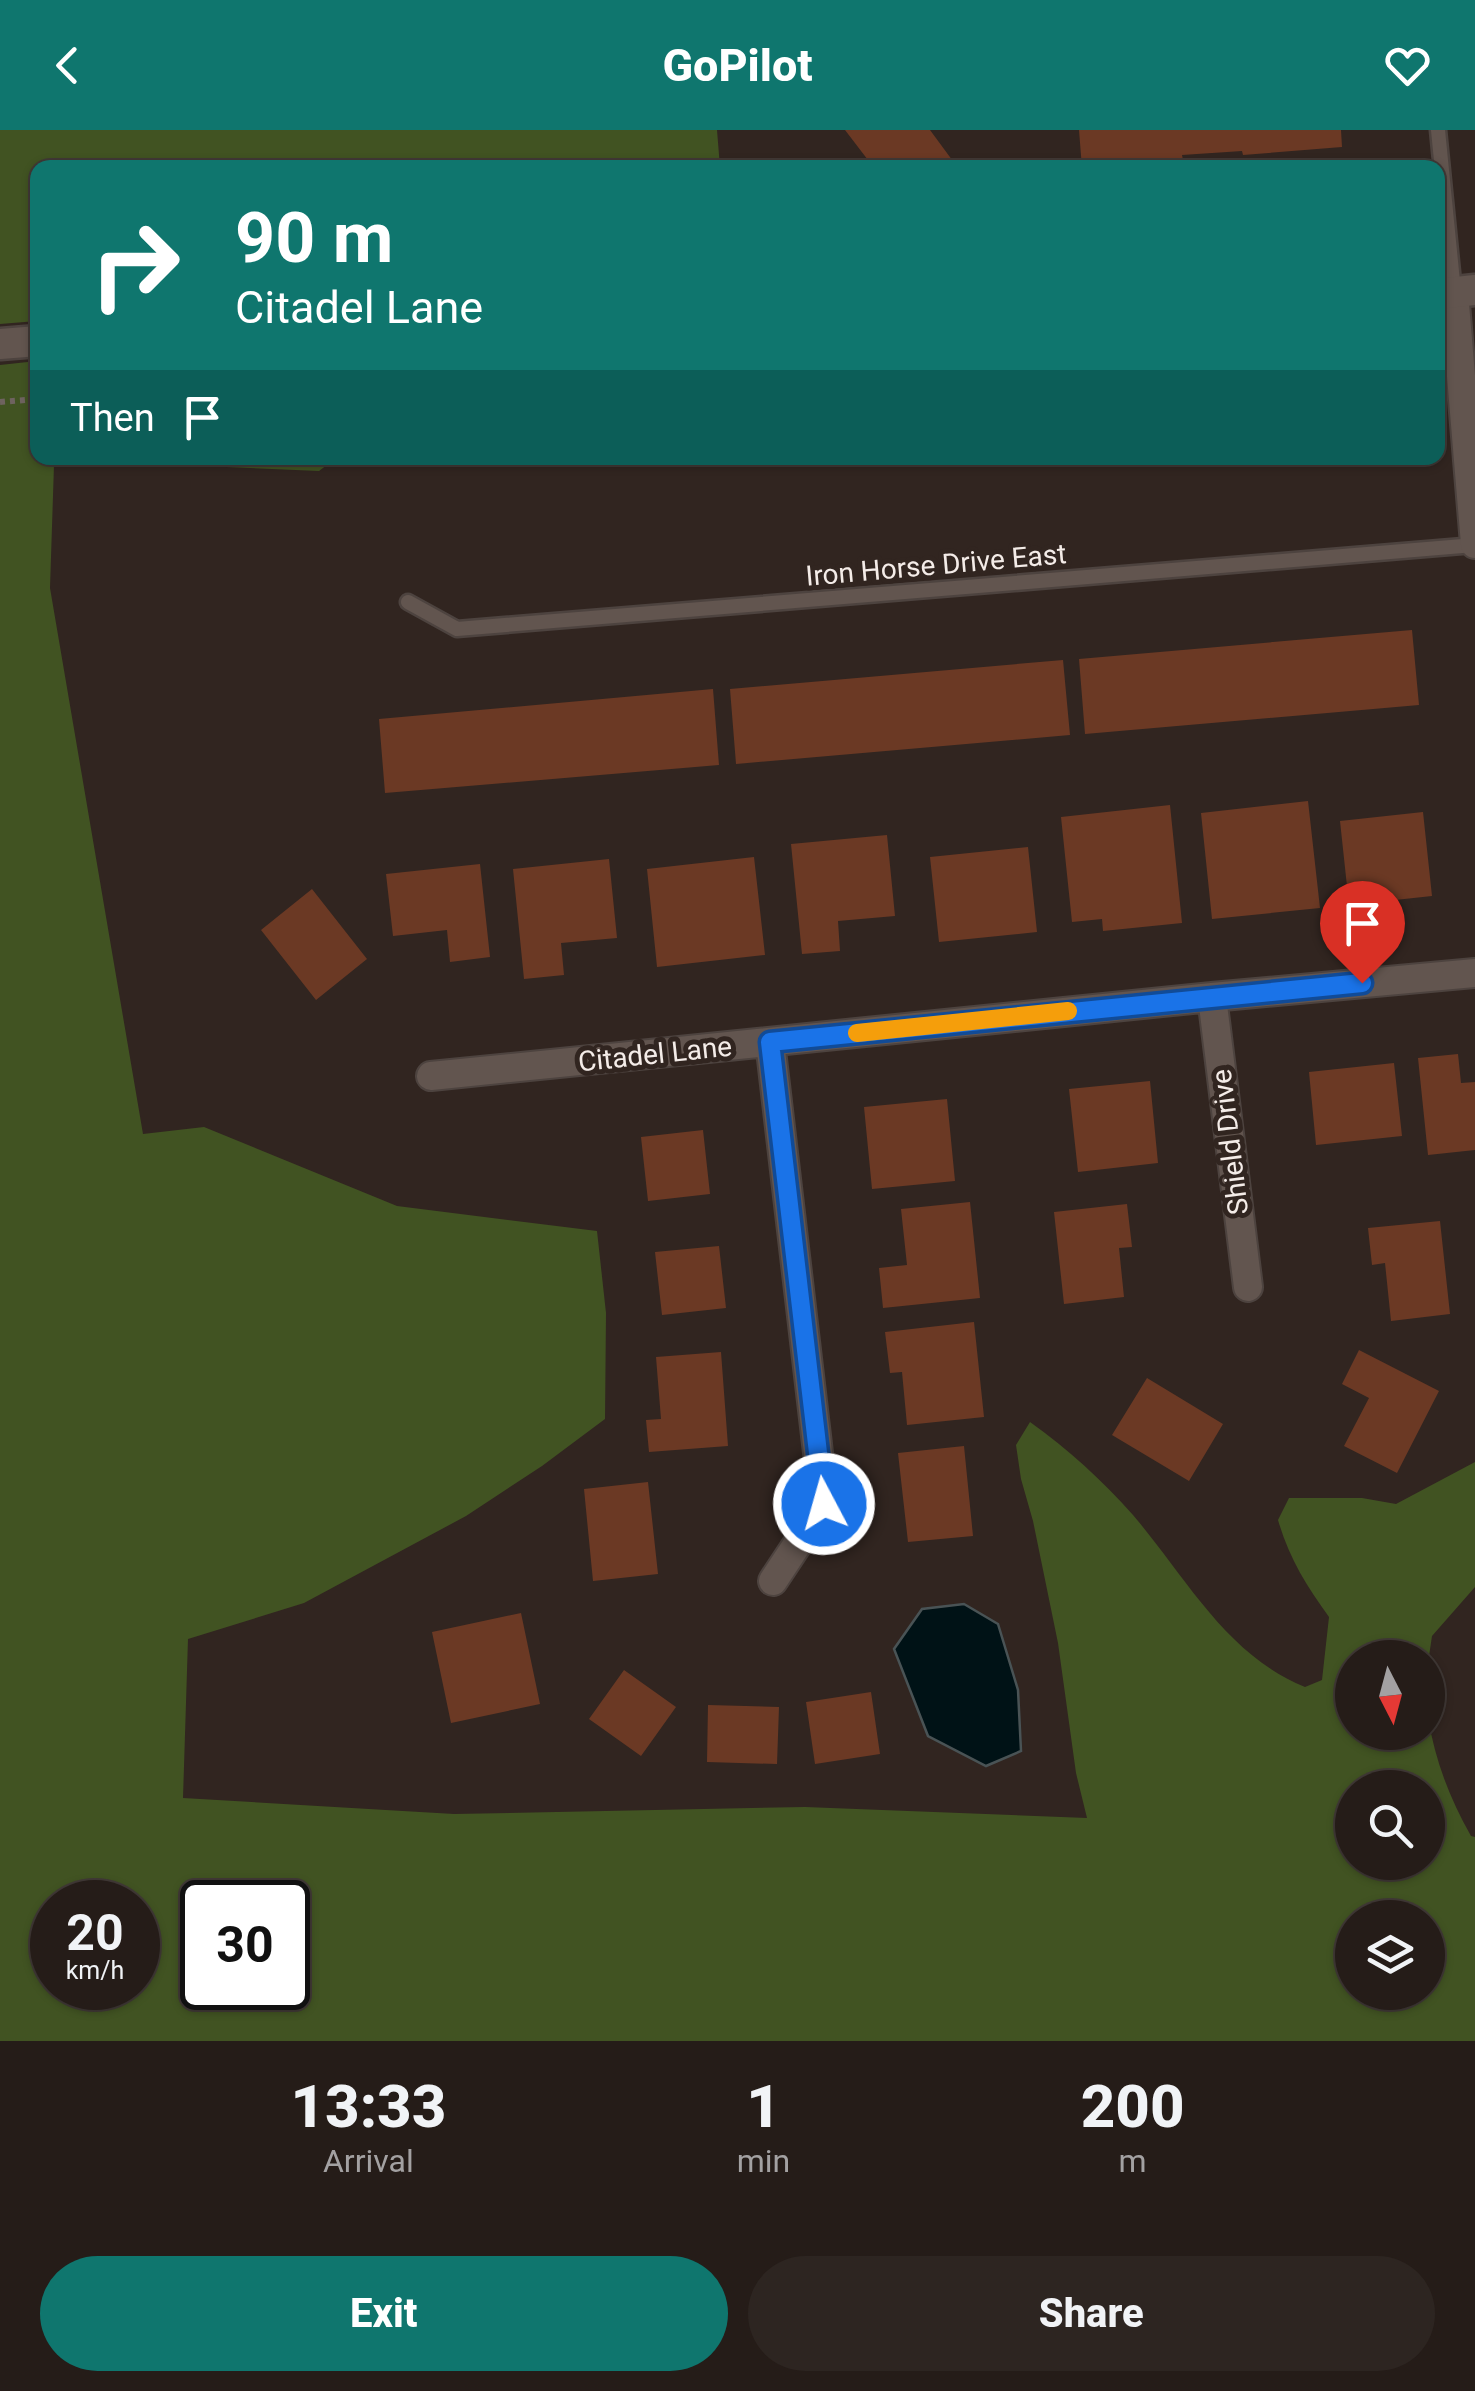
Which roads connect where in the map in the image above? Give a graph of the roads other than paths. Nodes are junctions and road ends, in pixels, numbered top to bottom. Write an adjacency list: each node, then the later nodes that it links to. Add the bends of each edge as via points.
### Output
1 (1438, 130): 2 (lane)
2 (1441, 160)
3 (1445, 197): 4 (lane)
4 (1455, 292): 7 (street)
5 (30, 342): 6 (street)
6 (0, 344)
7 (1475, 544): 8 (lane, Iron Horse Drive East, via 456,629)
8 (408, 602)
9 (1475, 974): 10 (street, Citadel Lane)
10 (1212, 996): 11 (street, Citadel Lane); 13 (street, Shield Drive)
11 (770, 1042): 12 (street, Citadel Lane); 14 (street, via 824,1504)
12 (431, 1076)
13 (1248, 1286)
14 (774, 1581)

